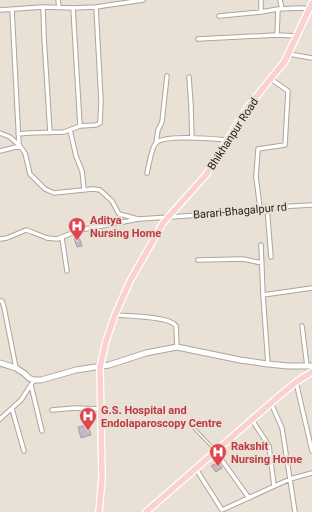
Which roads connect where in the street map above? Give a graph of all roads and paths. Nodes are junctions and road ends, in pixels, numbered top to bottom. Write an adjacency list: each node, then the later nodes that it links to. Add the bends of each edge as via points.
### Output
1 (58, 0): 8 (street)
2 (143, 0): 5 (street)
3 (261, 0): 13 (street)
4 (280, 0): 11 (street)
5 (96, 6): 9 (street); 23 (street, via 101,121 96,125)
6 (311, 6): 11 (street); 16 (main road, Bhikhanpur Road)
7 (43, 7): 8 (street); 10 (street); 26 (street)
8 (59, 7): 9 (street)
9 (73, 8): 23 (street)
10 (12, 9): 12 (street); 27 (street)
11 (280, 9): 13 (street); 15 (street)
12 (0, 10)
13 (261, 12): 14 (street)
14 (219, 16)
15 (277, 35): 16 (street); 17 (street)
16 (297, 36): 18 (main road, Bhikhanpur Road)
17 (198, 39)
18 (289, 54): 19 (street); 22 (main road, Bhikhanpur Road)
19 (312, 58)
20 (166, 76): 30 (street, via 162,122)
21 (188, 77): 28 (street)
22 (271, 79): 29 (main road, Bhikhanpur Road, via 247,108); 37 (street, via 288,91 285,145 258,149 256,177)
23 (80, 126): 24 (street)
24 (70, 130): 26 (street); 34 (street, via 82,171)
25 (0, 132): 31 (street)
26 (50, 133): 27 (street)
27 (18, 134): 31 (street)
28 (192, 138): 29 (street); 30 (street, via 167,139)
29 (229, 140): 38 (main road, Bhikhanpur Road, via 206,175)
30 (156, 143): 33 (street)
31 (20, 145): 32 (street); 34 (street, via 25,153 30,174 45,189 54,193)
32 (0, 151)
33 (147, 173)
34 (84, 189): 39 (street, via 100,190 112,201 119,214)
35 (312, 205): 36 (street, Barari-Bhagalpur rd)
36 (267, 207): 37 (street, Barari-Bhagalpur rd); 43 (street)
37 (260, 208): 38 (street, Barari-Bhagalpur rd)
38 (168, 217): 39 (street, Barari-Bhagalpur rd); 50 (main road, Bhikhanpur Road, via 130,281)
39 (139, 220): 40 (street, Barari-Bhagalpur rd, via 80,230)
40 (62, 238): 41 (street, via 47,238 26,230); 46 (street)
41 (0, 239)
42 (262, 245): 45 (street)
43 (271, 257)
44 (198, 260): 45 (street, via 243,259)
45 (262, 263): 48 (street)
46 (67, 271)
47 (312, 288): 48 (street)
48 (263, 295): 54 (street)
49 (0, 300): 57 (street, via 4,307)
50 (115, 315): 52 (street, via 171,321 176,326); 56 (main road, Bhikhanpur Road)
51 (302, 326): 55 (street)
52 (177, 347): 54 (street); 56 (street)
53 (0, 364): 57 (street)
54 (268, 364): 55 (street)
55 (310, 366)
56 (100, 367): 59 (street); 64 (main road, Bhikhanpur Road)
57 (16, 368): 59 (street)
58 (312, 372): 60 (main road)
59 (34, 380): 61 (street)
60 (296, 382): 62 (main road); 71 (street)
61 (31, 385): 63 (street); 69 (street)
62 (271, 403): 67 (main road); 75 (street, via 282,428)
63 (12, 409): 66 (street); 70 (street)
64 (101, 409): 65 (street); 78 (main road, Bhikhanpur Road, via 102,478)
65 (52, 410)
66 (0, 419)
67 (252, 420): 72 (main road); 76 (street, via 268,446)
68 (190, 424): 72 (lane)
69 (42, 431)
70 (24, 451)
71 (312, 451)
72 (216, 452): 73 (main road); 77 (street)
73 (196, 468): 77 (street, via 221,509 225,510); 79 (main road)
74 (312, 473): 75 (street)
75 (290, 479): 76 (street); 80 (street)
76 (274, 486): 77 (street)
77 (249, 498)
78 (99, 512)
79 (146, 512)
80 (295, 512)

